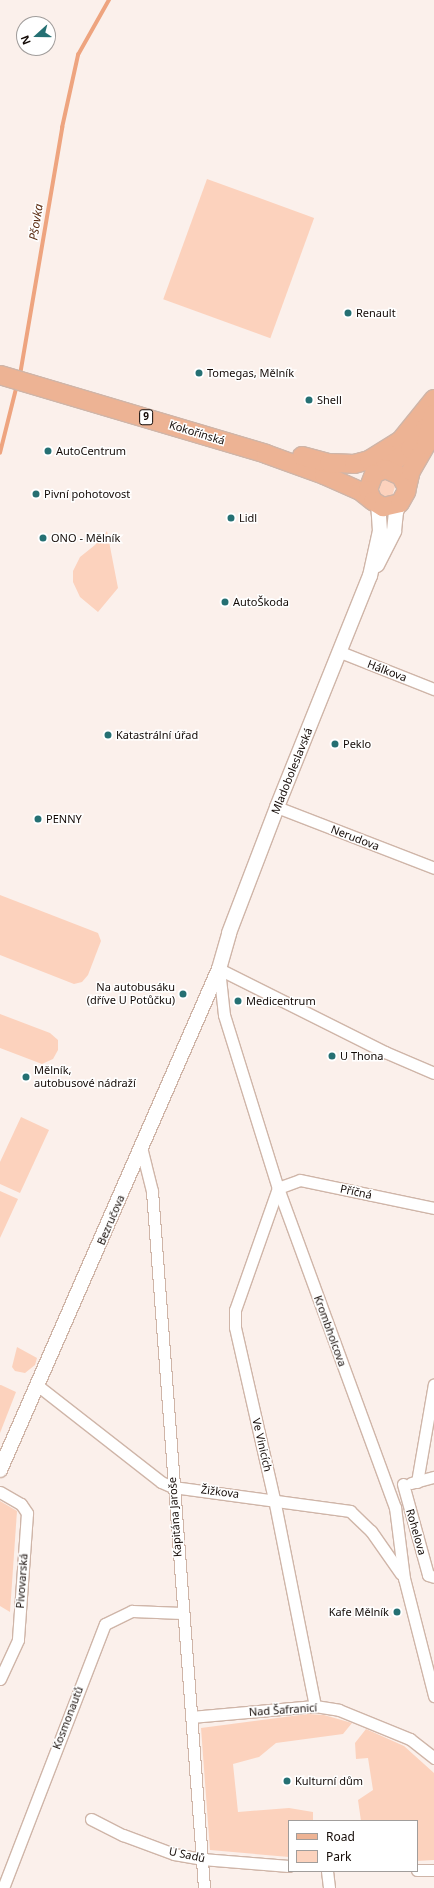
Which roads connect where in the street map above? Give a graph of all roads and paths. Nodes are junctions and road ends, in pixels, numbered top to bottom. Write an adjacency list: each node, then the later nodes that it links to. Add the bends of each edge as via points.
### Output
1 (0, 375): 4 (main road, Kokořínská / 9)
2 (434, 399): 4 (main road, 9, via 400,441 369,460 354,464 329,463 299,456)
3 (433, 417): 5 (main road, Mladoboleslavská, via 410,449); 7 (main road, Mladoboleslavská, via 426,445 411,471)
4 (266, 454): 6 (main road, Kokořínská / 9)
5 (380, 472): 6 (main road, Kokořínská / 9, via 355,477); 7 (main road, via 401,476); 8 (main road, Mladoboleslavská, via 368,490)
6 (324, 475): 8 (main road, Kokořínská / 9, via 360,492)
7 (403, 495): 8 (main road, via 389,508); 9 (street, Mladoboleslavská, via 392,537)
8 (375, 503): 9 (street, Mladoboleslavská, via 380,531)
9 (370, 576): 10 (street, Mladoboleslavská)
10 (340, 652): 11 (street, Hálkova); 12 (street, Mladoboleslavská)
11 (434, 689)
12 (277, 806): 13 (street, Nerudova); 14 (street, Mladoboleslavská, via 229,933)
13 (434, 868)
14 (219, 969): 15 (street, via 385,1052); 16 (street, Bezručova); 17 (street, Krombholcova, via 224,1015)
15 (434, 1073)
16 (141, 1147): 20 (street, Bezručova, via 84,1282); 25 (street, Kapitána Jaroše, via 152,1191)
17 (278, 1188): 18 (street, Příčná, via 300,1180); 26 (street, Krombholcova); 28 (street, Ve Vinicích, via 235,1310 235,1327)
18 (434, 1208)
19 (434, 1384): 23 (street)
20 (36, 1385): 21 (street, Bezručova); 25 (street, Žižkova, via 161,1482)
21 (0, 1470)
22 (434, 1477): 23 (street)
23 (417, 1482): 24 (street)
24 (403, 1484): 26 (street); 29 (street, Rohelova, via 428,1575)
25 (173, 1487): 28 (street, Žižkova); 31 (street, Kapitána Jaroše)
26 (389, 1488): 30 (street, Krombholcova, via 395,1507)
27 (0, 1492): 32 (street, Pivovarská, via 21,1504 26,1513 18,1640)
28 (274, 1499): 30 (street, Žižkova, via 350,1511 371,1531); 34 (street, Ve Vinicích)
29 (434, 1577)
30 (404, 1578): 33 (street, Krombholcova)
31 (182, 1613): 35 (street, Kapitána Jaroše); 43 (street, Kosmonautů, via 132,1611 105,1624)
32 (0, 1679)
33 (434, 1696)
34 (315, 1706): 35 (street, Nad Šafranicí); 36 (street, Nad Šafranicí, via 339,1710 410,1739)
35 (191, 1717): 38 (street, Kapitána Jaroše)
36 (434, 1758)
37 (91, 1820): 38 (street, U Sadů, via 159,1848)
38 (202, 1859): 39 (street, U Sadů); 44 (street, Kapitána Jaroše)
39 (288, 1866)
40 (418, 1870): 41 (street)
41 (434, 1870)
42 (327, 1872): 45 (street)
43 (3, 1888)
44 (204, 1888)
45 (329, 1888)

